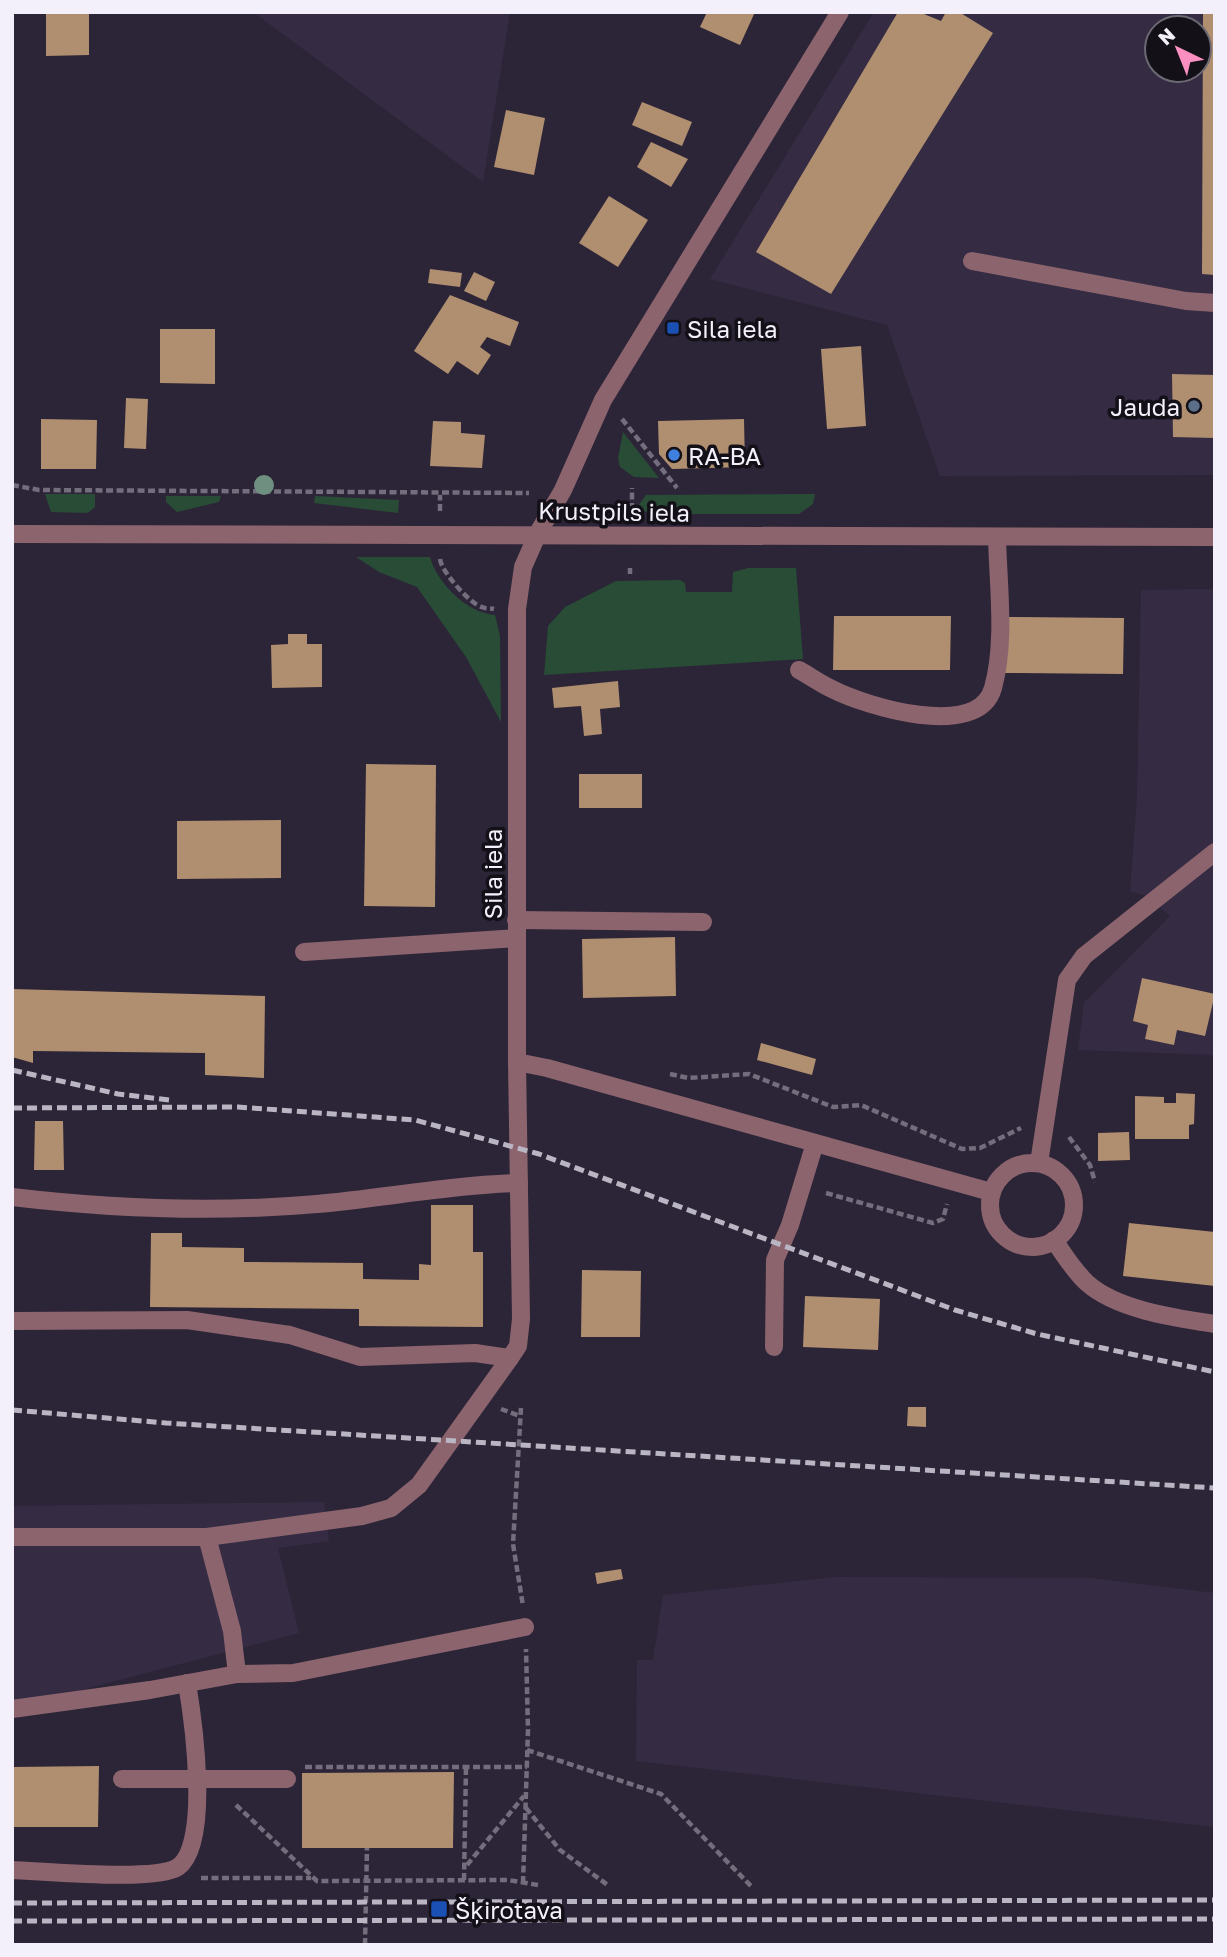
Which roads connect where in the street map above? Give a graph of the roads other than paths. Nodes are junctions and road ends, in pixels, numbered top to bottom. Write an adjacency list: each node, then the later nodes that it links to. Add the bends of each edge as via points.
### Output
1 (840, 12): 4 (street, Sila iela, via 603,400 563,490)
2 (972, 261): 3 (street)
3 (1215, 303)
4 (538, 533): 5 (street, Krustpils iela, via 405,537); 6 (street, Krustpils iela); 11 (street, Sila iela, via 523,568 517,609)
5 (12, 534)
6 (997, 537): 7 (street, Krustpils iela); 8 (street, via 999,641 993,691 976,710 952,718 869,705)
7 (1215, 537)
8 (800, 670)
9 (1215, 852): 15 (street, via 1084,956 1070,973)
10 (704, 922): 11 (street)
11 (517, 929): 12 (street); 13 (street, Sila iela)
12 (304, 952)
13 (517, 1062): 14 (street); 16 (street, Sila iela)
14 (815, 1143): 17 (street); 22 (street, via 775,1260)
15 (1038, 1163): 17 (street, via 1010,1168); 19 (street, via 1066,1179 1073,1195 1069,1224)
16 (519, 1184): 18 (street, via 196,1211); 23 (street, Sila iela, via 521,1319)
17 (991, 1192): 19 (street, via 992,1221 1006,1237 1026,1246)
18 (12, 1197)
19 (1054, 1240): 21 (street, via 1079,1276 1099,1292 1160,1315)
20 (12, 1321): 23 (street, via 187,1320 290,1335 360,1357 475,1353)
21 (1215, 1324)
22 (774, 1347)
23 (510, 1358): 25 (street, Sila iela, via 419,1485 391,1508)
24 (12, 1537): 25 (street, Sila iela)
25 (207, 1537): 27 (street, via 232,1631)
26 (525, 1627): 27 (street, via 293,1673)
27 (237, 1674): 28 (street)
28 (187, 1684): 29 (street); 32 (street)
29 (12, 1709)
30 (122, 1779): 32 (street)
31 (287, 1779): 32 (street)
32 (204, 1780): 33 (street, via 193,1842 180,1866 164,1872)
33 (12, 1870)

